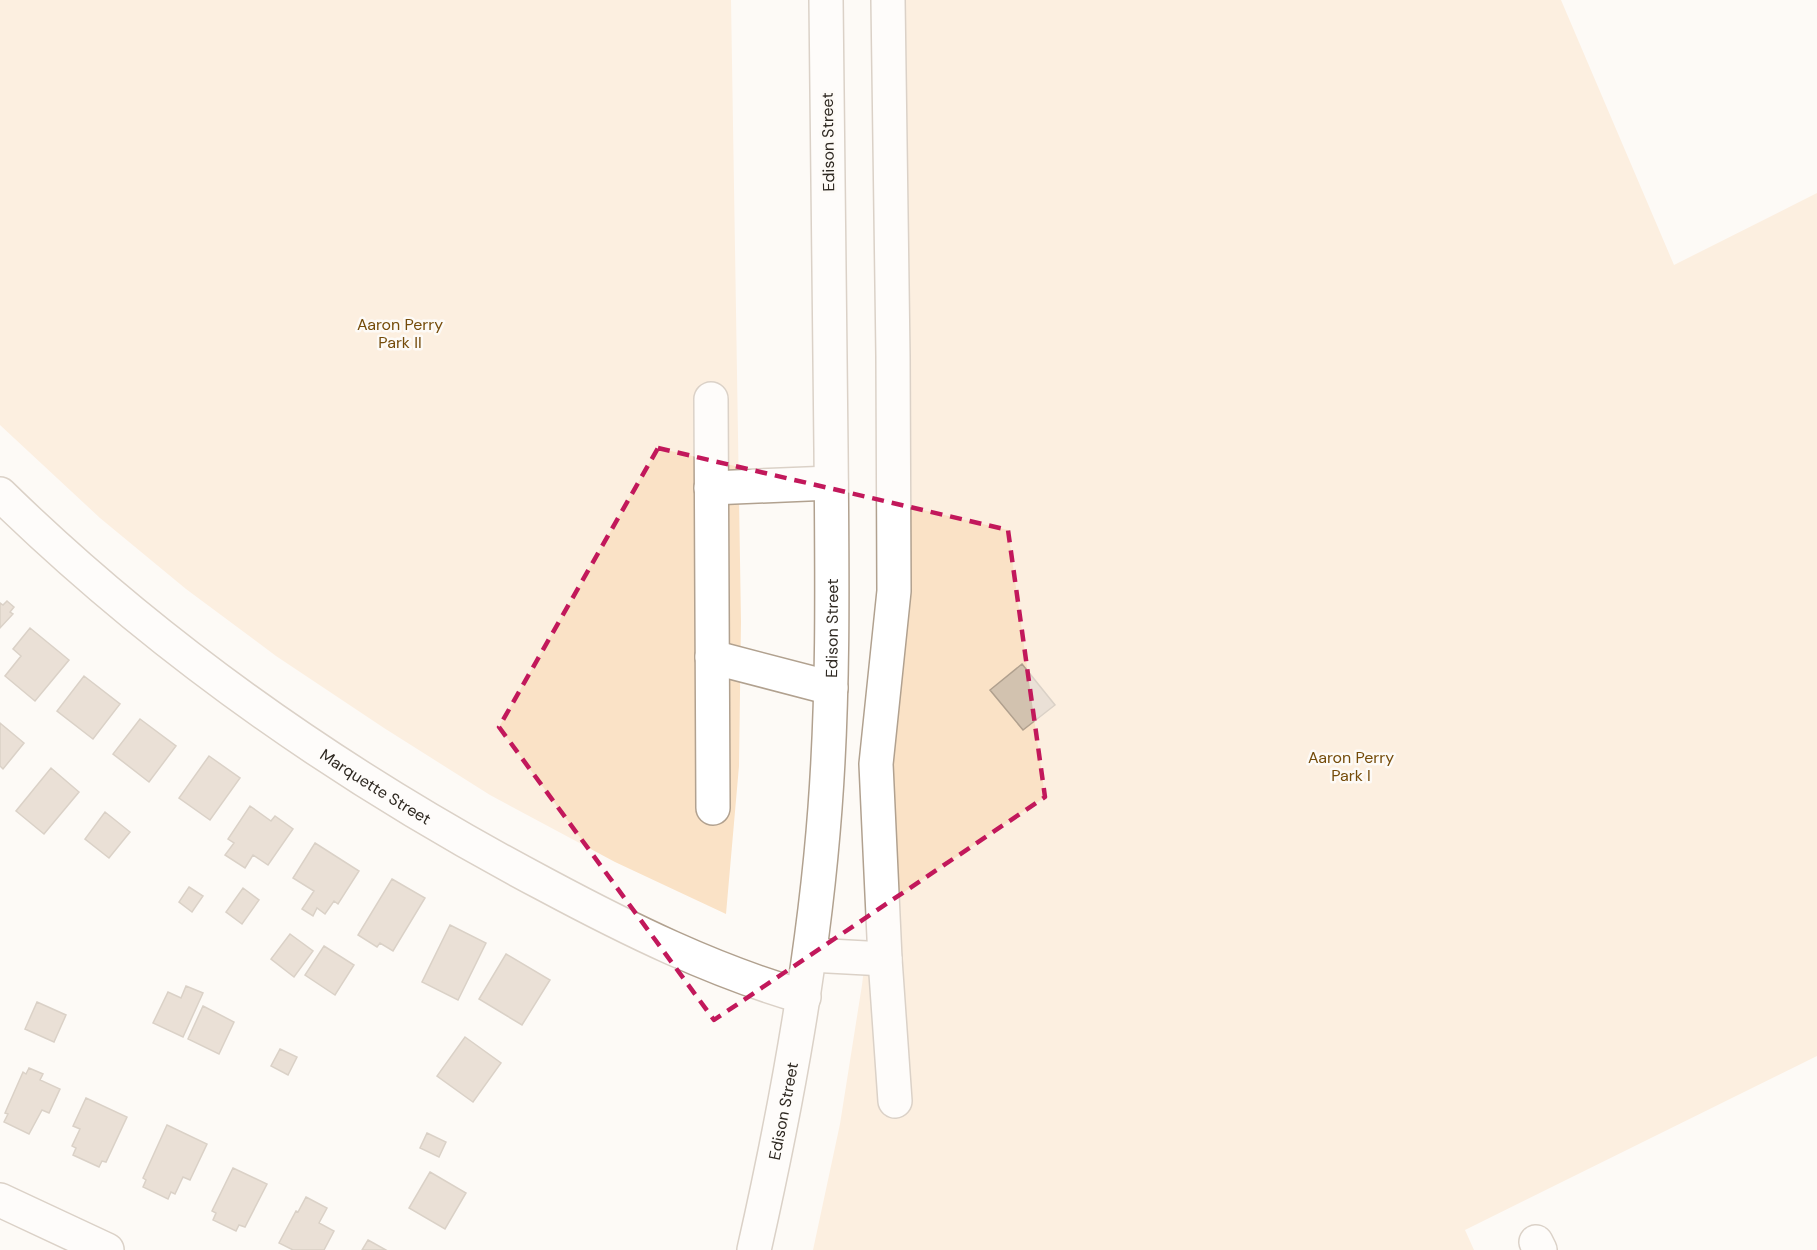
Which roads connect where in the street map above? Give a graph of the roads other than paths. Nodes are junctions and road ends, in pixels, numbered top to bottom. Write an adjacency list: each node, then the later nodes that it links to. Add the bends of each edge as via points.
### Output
1 (826, 0): 4 (street, Edison Street)
2 (888, 0): 11 (street, via 894,591 876,764)
3 (711, 399): 5 (street)
4 (831, 483): 5 (street); 8 (street, Edison Street)
5 (711, 488): 7 (street)
6 (0, 494): 12 (street, Marquette Street, via 162,636 286,728 366,781 491,856 589,908 719,969)
7 (712, 657): 8 (street); 9 (street)
8 (831, 688): 10 (street, Edison Street, via 825,808)
9 (713, 808)
10 (810, 955): 11 (street); 12 (street, Edison Street)
11 (885, 959): 13 (street)
12 (804, 997): 16 (street, Edison Street)
13 (895, 1101)
14 (0, 1200): 15 (street)
15 (107, 1250)
16 (754, 1250)

